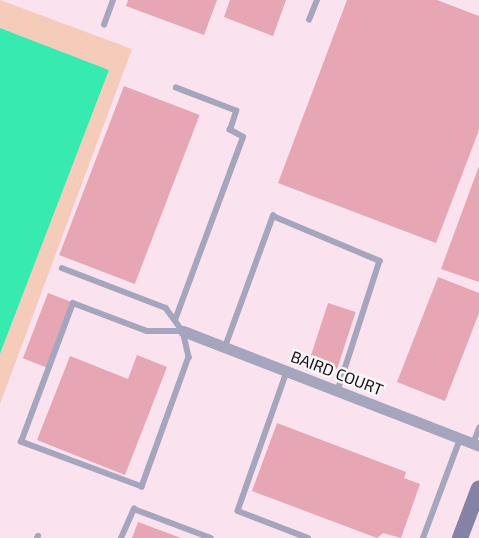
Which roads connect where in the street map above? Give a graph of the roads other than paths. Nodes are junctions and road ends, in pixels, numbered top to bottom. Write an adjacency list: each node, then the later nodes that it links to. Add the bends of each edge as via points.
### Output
1 (113, 0): 4 (lane)
2 (317, 0): 3 (lane)
3 (309, 20)
4 (104, 25)
5 (176, 88): 7 (lane, via 236,111 230,130 243,137)
6 (62, 268): 7 (lane, via 166,308)
7 (175, 320): 8 (lane)
8 (183, 331): 8 (lane, via 147,331 73,303 21,442 142,487 189,358); 9 (street, BAIRD COURT)
9 (225, 347): 10 (street, BAIRD COURT); 11 (lane, via 273,216 380,261)
10 (288, 372): 11 (street, BAIRD COURT); 18 (lane, via 238,500 238,511)
11 (338, 391): 13 (street, BAIRD COURT)
12 (479, 428): 14 (lane)
13 (460, 439): 14 (street, BAIRD COURT); 19 (lane)
14 (476, 445)
15 (479, 488): 20 (main road)
16 (121, 538): 17 (lane, via 134,509)
17 (211, 538)
18 (308, 538)
19 (423, 538)
20 (460, 538)

